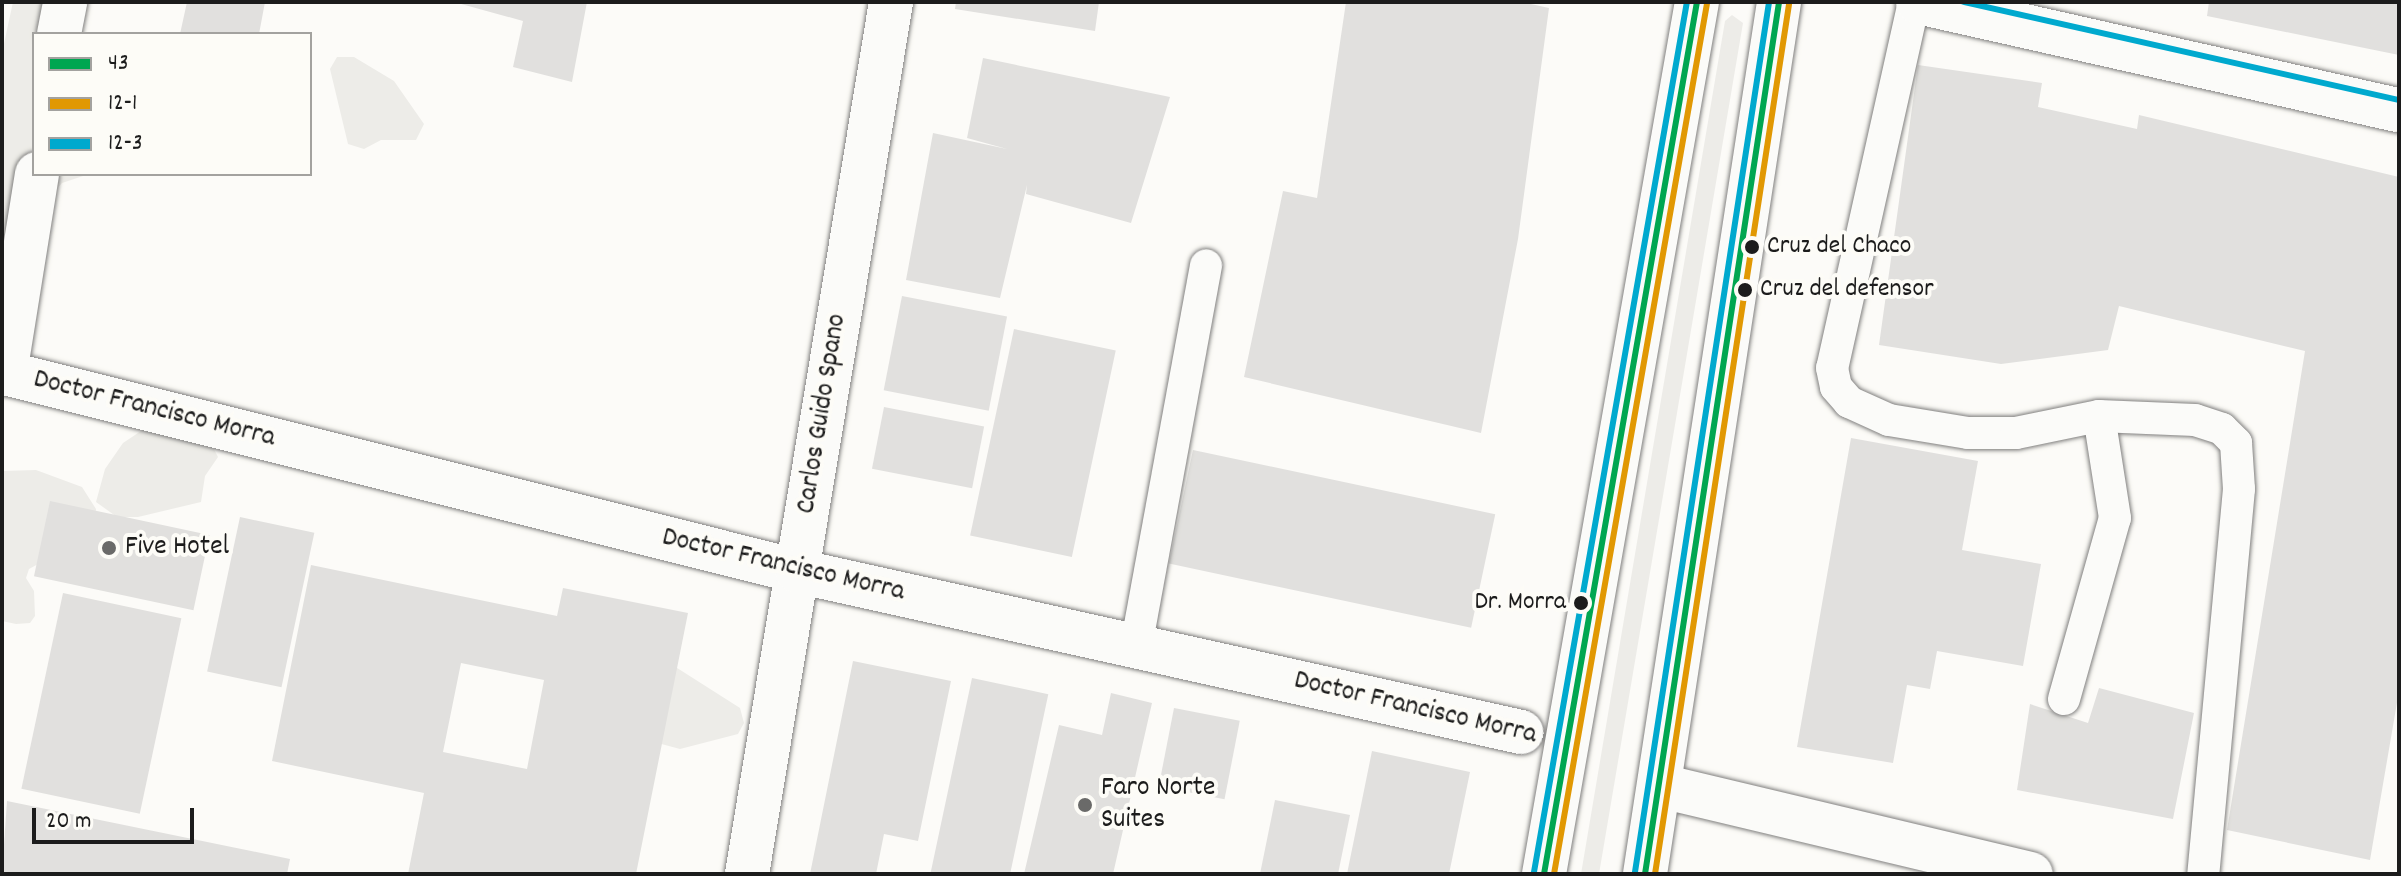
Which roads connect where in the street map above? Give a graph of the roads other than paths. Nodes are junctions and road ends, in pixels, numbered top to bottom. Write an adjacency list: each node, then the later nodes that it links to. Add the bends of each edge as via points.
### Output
1 (65, 2): 6 (main road)
2 (891, 2): 12 (main road, Carlos Guido Spano)
3 (1697, 2): 15 (main road)
4 (1779, 2): 16 (main road)
5 (1916, 2): 7 (main road); 11 (lane, via 1832,368 1836,387 1849,402 1889,420 1968,433 2016,433)
6 (59, 32)
7 (2399, 110)
8 (37, 176): 10 (main road)
9 (1206, 265): 13 (lane)
10 (3, 378): 12 (main road, Doctor Francisco Morra)
11 (2099, 416): 14 (lane, via 2115,518); 21 (lane, via 2195,420 2222,429 2236,443 2239,489)
12 (797, 571): 13 (main road, Doctor Francisco Morra); 17 (main road, Carlos Guido Spano)
13 (1136, 647): 15 (main road, Doctor Francisco Morra)
14 (2064, 699)
15 (1568, 743): 18 (main road)
16 (1661, 786): 19 (main road); 20 (main road)
17 (747, 874)
18 (1544, 874)
19 (1645, 874)
20 (2031, 874)
21 (2203, 874)

